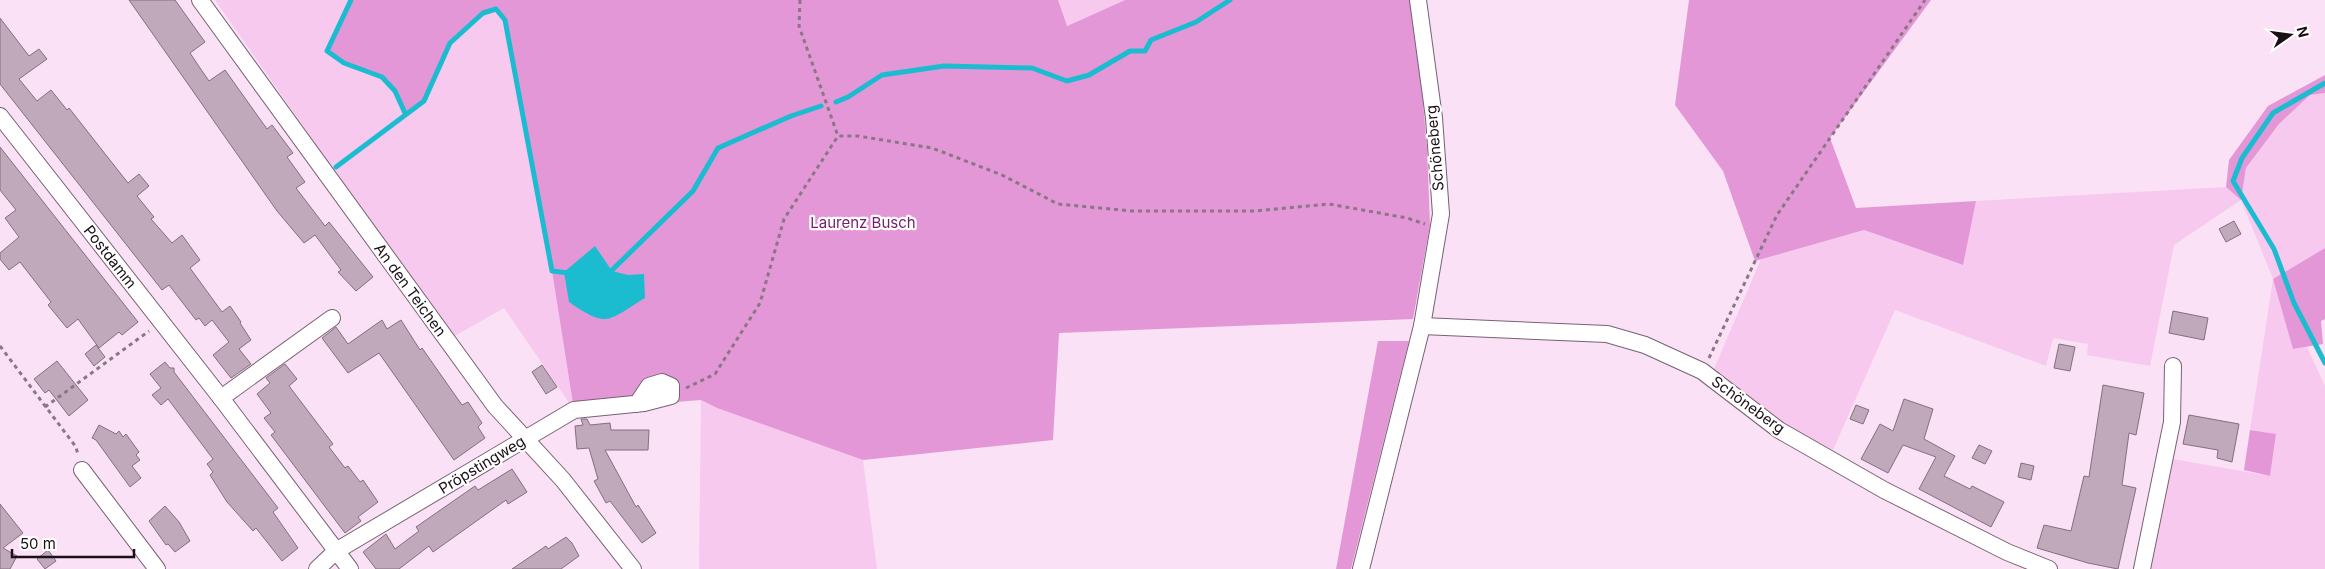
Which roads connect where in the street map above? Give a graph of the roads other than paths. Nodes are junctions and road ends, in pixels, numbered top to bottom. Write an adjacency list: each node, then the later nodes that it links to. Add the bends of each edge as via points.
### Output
1 (200, 0): 9 (street, An den Teichen, via 495,406)
2 (1418, 0): 5 (street, Schöneberg, via 1434,118 1441,214)
3 (0, 116): 8 (street, Postdamm)
4 (332, 318): 8 (street)
5 (1422, 326): 16 (street, Schöneberg); 17 (street, Schöneberg, via 1606,334 1645,345 1702,371 1787,434 1884,490 2007,552)
6 (2173, 366): 18 (street, via 2172,422)
7 (671, 396): 9 (street, Pröpstingweg, via 670,386 662,382 649,386 637,404 574,410)
8 (221, 398): 11 (street, Postdamm)
9 (525, 439): 11 (street, Pröpstingweg); 15 (street, An den Teichen, via 563,480)
10 (82, 470): 12 (street)
11 (336, 551): 13 (street, Pröpstingweg); 14 (street, Postdamm)
12 (157, 569)
13 (317, 569)
14 (350, 569)
15 (633, 569)
16 (1361, 569)
17 (2049, 569)
18 (2142, 569)

